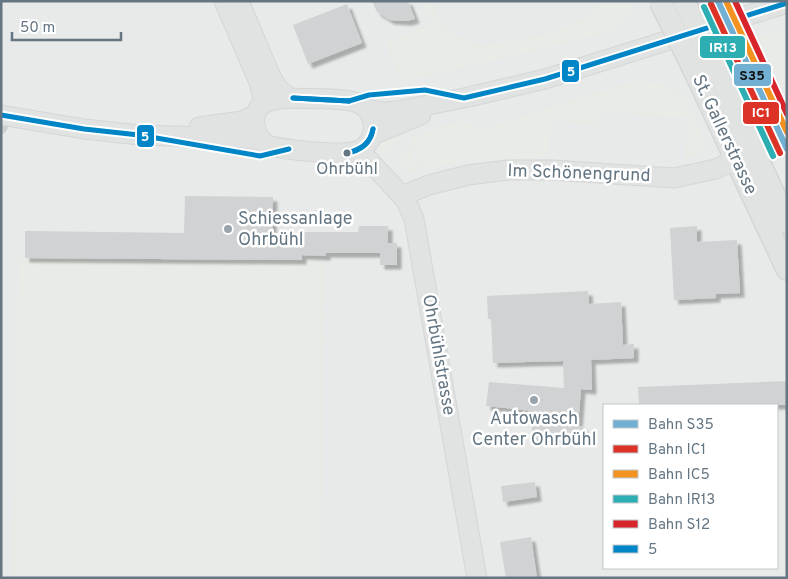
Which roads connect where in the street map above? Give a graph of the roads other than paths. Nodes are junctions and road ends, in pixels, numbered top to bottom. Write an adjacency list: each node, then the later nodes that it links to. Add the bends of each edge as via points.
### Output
1 (224, 1): 8 (main road, via 259,82)
2 (239, 1): 6 (main road, via 272,77)
3 (660, 1): 15 (main road, St. Gallerstrasse, bridge, via 694,70)
4 (684, 1): 15 (main road, St. Gallerstrasse, bridge, via 714,63)
5 (787, 3): 7 (main road, via 545,79)
6 (289, 98): 8 (main road, via 276,99); 9 (main road, via 349,101)
7 (464, 98): 9 (main road, via 382,112); 12 (main road)
8 (260, 109): 11 (main road, via 243,121); 13 (main road, via 256,128)
9 (367, 109): 12 (main road, via 373,122)
10 (3, 120): 11 (main road)
11 (139, 135): 13 (main road)
12 (372, 135): 14 (main road)
13 (262, 140): 14 (main road, via 279,149 346,153)
14 (360, 150): 16 (main road, Ohrbühlstrasse)
15 (745, 155): 16 (main road, Im Schönengrund, via 716,169 674,178 509,170 436,183); 17 (main road, St. Gallerstrasse); 18 (main road, St. Gallerstrasse)
16 (402, 196): 19 (main road, Ohrbühlstrasse, via 411,210 416,229)
17 (787, 223)
18 (787, 269)
19 (477, 578)

